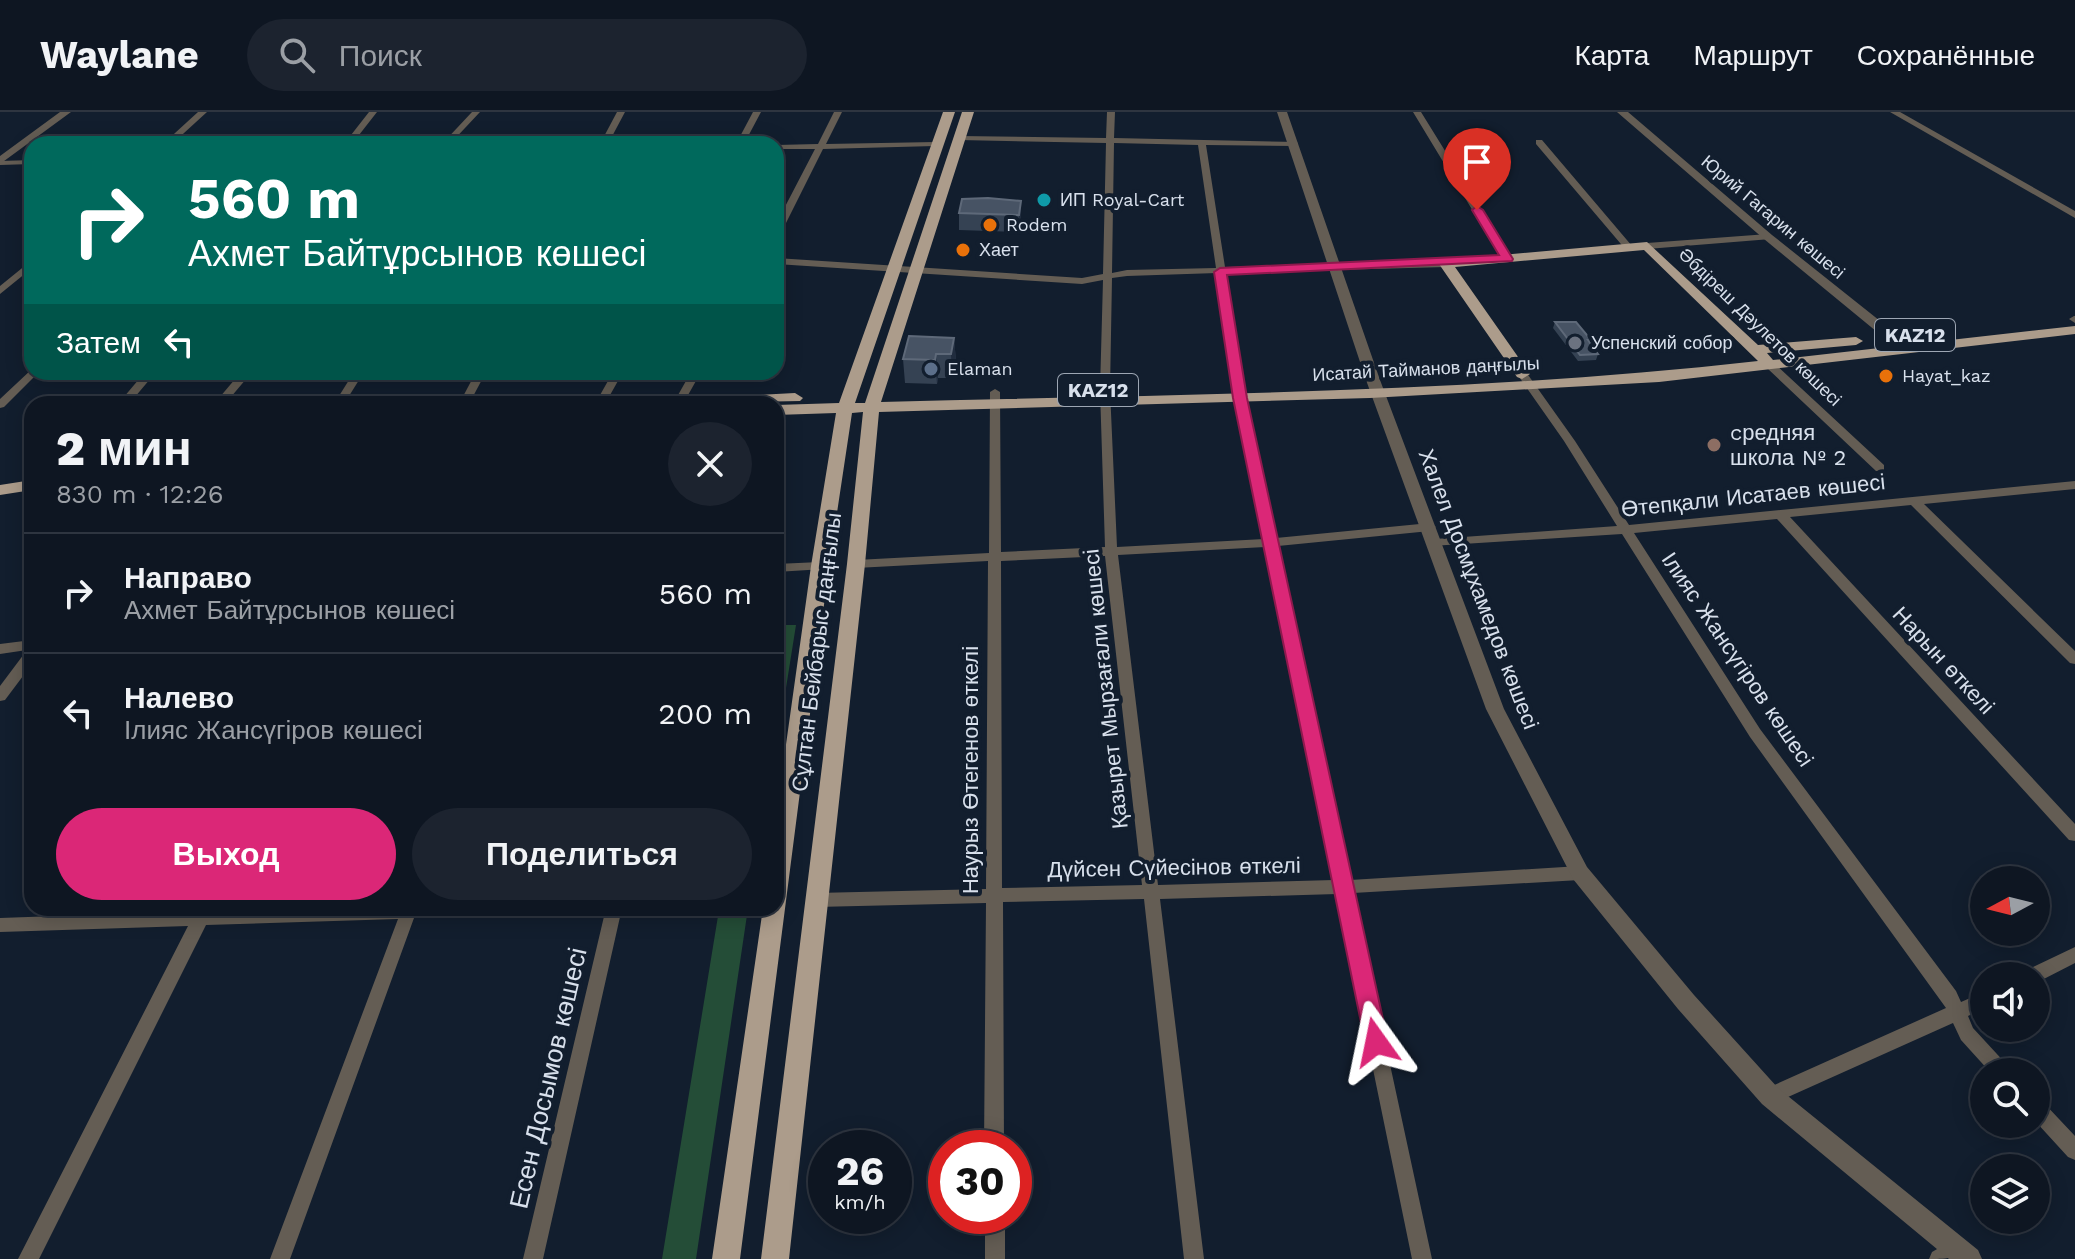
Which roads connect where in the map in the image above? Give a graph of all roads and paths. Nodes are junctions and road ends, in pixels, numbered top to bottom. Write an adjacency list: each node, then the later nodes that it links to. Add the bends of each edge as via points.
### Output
1 (66, 112): 16 (street)
2 (203, 112): 17 (street)
3 (373, 112): 18 (street)
4 (476, 112): 19 (street)
5 (621, 112): 20 (street)
6 (757, 112): 21 (street)
7 (838, 112): 29 (street)
8 (949, 112): 26 (main road, Сұлтан Бейбарыс даңғылы)
9 (968, 112): 22 (main road, Сұлтан Бейбарыс даңғылы)
10 (1111, 112): 23 (street, Қазырет Мырзағали көшесі)
11 (1282, 112): 28 (street, Халел Досмұхамедов көшесі)
12 (1417, 112): 43 (street)
13 (1610, 112): 40 (street, Юрий Гагарин көшесі)
14 (1622, 112): 39 (street, Юрий Гагарин көшесі)
15 (1894, 112): 36 (street)
16 (34, 136)
17 (176, 136)
18 (354, 136)
19 (454, 136)
20 (608, 136)
21 (744, 136)
22 (959, 138): 23 (street); 34 (main road, Сұлтан Бейбарыс даңғылы)
23 (1109, 141): 27 (street); 51 (street, Қазырет Мырзағали көшесі)
24 (1539, 142): 42 (street)
25 (24, 144): 31 (street)
26 (935, 144): 29 (street); 33 (main road, Сұлтан Бейбарыс даңғылы)
27 (1202, 144): 28 (street); 50 (street)
28 (1294, 144): 46 (street, Халел Досмұхамедов көшесі)
29 (820, 146): 30 (street); 38 (street)
30 (784, 147)
31 (0, 162): 32 (street)
32 (24, 162)
33 (916, 200): 34 (main road); 47 (main road, Сұлтан Бейбарыс даңғылы)
34 (937, 201): 49 (main road, Сұлтан Бейбарыс даңғылы)
35 (2075, 204): 36 (street)
36 (2058, 205): 37 (street)
37 (2075, 215)
38 (784, 217)
39 (1768, 237): 40 (street); 54 (street, Юрий Гагарин көшесі)
40 (1754, 238): 41 (street); 54 (street, Юрий Гагарин көшесі)
41 (1647, 246): 42 (main road); 55 (main road, Әбдіреш Дәулетов көшесі)
42 (1629, 248): 43 (main road)
43 (1507, 259): 45 (main road)
44 (784, 262): 47 (street)
45 (1446, 264): 46 (street); 57 (main road, Ілияс Жансүгіров көшесі)
46 (1335, 268): 50 (street); 61 (street, Халел Досмұхамедов көшесі)
47 (893, 269): 49 (street); 68 (main road, Сұлтан Бейбарыс даңғылы)
48 (24, 270): 52 (street)
49 (914, 270): 51 (street, via 1082,281); 69 (main road, Сұлтан Бейбарыс даңғылы)
50 (1220, 272): 51 (street); 62 (street)
51 (1108, 278): 65 (street, Қазырет Мырзағали көшесі)
52 (0, 291)
53 (2075, 322): 54 (main road, Исатай Тайманов даңғылы / KAZ12)
54 (1890, 343): 55 (main road, Исатай Тайманов даңғылы / KAZ12); 56 (main road, Исатай Тайманов даңғылы / KAZ12)
55 (1755, 350): 56 (main road, Әбдіреш Дәулетов көшесі)
56 (1771, 366): 57 (main road, Исатай Тайманов даңғылы / KAZ12); 72 (street, Әбдіреш Дәулетов көшесі)
57 (1526, 379): 61 (main road, Исатай Тайманов даңғылы / KAZ12); 80 (street, Ілияс Жансүгіров көшесі)
58 (25, 380): 70 (street)
59 (144, 380): 63 (street)
60 (240, 380): 64 (street)
61 (1376, 386): 62 (main road, Исатай Тайманов даңғылы / KAZ12); 81 (street, Халел Досмұхамедов көшесі)
62 (1239, 392): 65 (main road, Исатай Тайманов даңғылы / KAZ12); 82 (street)
63 (130, 396)
64 (226, 396)
65 (1105, 396): 66 (main road, Исатай Тайманов даңғылы / KAZ12); 83 (street, Қазырет Мырзағали көшесі)
66 (995, 398): 69 (main road, Исатай Тайманов даңғылы / KAZ12); 84 (street, Наурыз Өтегенов өткелі)
67 (784, 402): 68 (main road, Исатай Тайманов даңғылы / KAZ12)
68 (847, 402): 69 (main road, Исатай Тайманов даңғылы / KAZ12); 71 (main road, Исатай Тайманов даңғылы / KAZ12); 86 (main road, Сұлтан Бейбарыс даңғылы)
69 (873, 402): 85 (main road, Сұлтан Бейбарыс даңғылы)
70 (0, 405)
71 (784, 409)
72 (1880, 468)
73 (2075, 485): 78 (street, Өтепқали Исатаев көшесі)
74 (24, 486): 75 (main road)
75 (0, 490)
76 (24, 497): 77 (main road)
77 (0, 499)
78 (1914, 501): 79 (street, Өтепқали Исатаев көшесі); 90 (street)
79 (1781, 515): 80 (street, Өтепқали Исатаев көшесі); 93 (street, Нарын өткелі)
80 (1624, 530): 81 (street, Өтепқали Исатаев көшесі); 109 (street, Ілияс Жансүгіров көшесі, via 1755,733 1950,997)
81 (1432, 535): 82 (street, Өтепқали Исатаев көшесі); 95 (street, Халел Досмұхамедов көшесі, via 1495,709)
82 (1270, 543): 83 (street, Өтепқали Исатаев көшесі); 96 (street)
83 (1111, 551): 84 (street, Өтепқали Исатаев көшесі); 97 (street, Қазырет Мырзағали көшесі)
84 (995, 557): 85 (street, Өтепқали Исатаев көшесі); 98 (street, Наурыз Өтегенов өткелі)
85 (856, 564): 99 (main road, Сұлтан Бейбарыс даңғылы)
86 (820, 566): 87 (street); 94 (main road, Сұлтан Бейбарыс даңғылы)
87 (784, 568)
88 (24, 646): 89 (street)
89 (0, 649)
90 (2075, 659)
91 (24, 664): 92 (street)
92 (0, 696)
93 (2075, 835)
94 (784, 839)
95 (1580, 873): 96 (street, Дүйсен Сүйесінов өткелі); 111 (street, Халел Досмұхамедов көшесі)
96 (1343, 887): 97 (street, Дүйсен Сүйесінов өткелі); 124 (street)
97 (1149, 892): 98 (street, Дүйсен Сүйесінов өткелі); 123 (street, Қазырет Мырзағали көшесі)
98 (992, 895): 99 (street, Дүйсен Сүйесінов өткелі); 113 (street, Наурыз Өтегенов өткелі)
99 (816, 900): 121 (main road, Сұлтан Бейбарыс даңғылы)
100 (156, 916): 105 (street)
101 (201, 916): 117 (street)
102 (407, 916): 118 (street)
103 (612, 916): 119 (street, Есен Досымов көшесі)
104 (774, 916): 120 (main road)
105 (0, 926)
106 (2075, 955): 107 (street)
107 (2050, 968)
108 (1970, 1007): 109 (street)
109 (1956, 1014): 110 (street, Ілияс Жансүгіров көшесі); 111 (street)
110 (1989, 1058)
111 (1770, 1096): 116 (street, Халел Досмұхамедов көшесі)
112 (2050, 1123): 114 (street)
113 (994, 1130)
114 (2075, 1150)
115 (995, 1234): 122 (street)
116 (1955, 1255)
117 (28, 1259)
118 (280, 1259)
119 (533, 1259)
120 (726, 1259)
121 (775, 1259)
122 (995, 1259)
123 (1194, 1259)
124 (1422, 1259)

